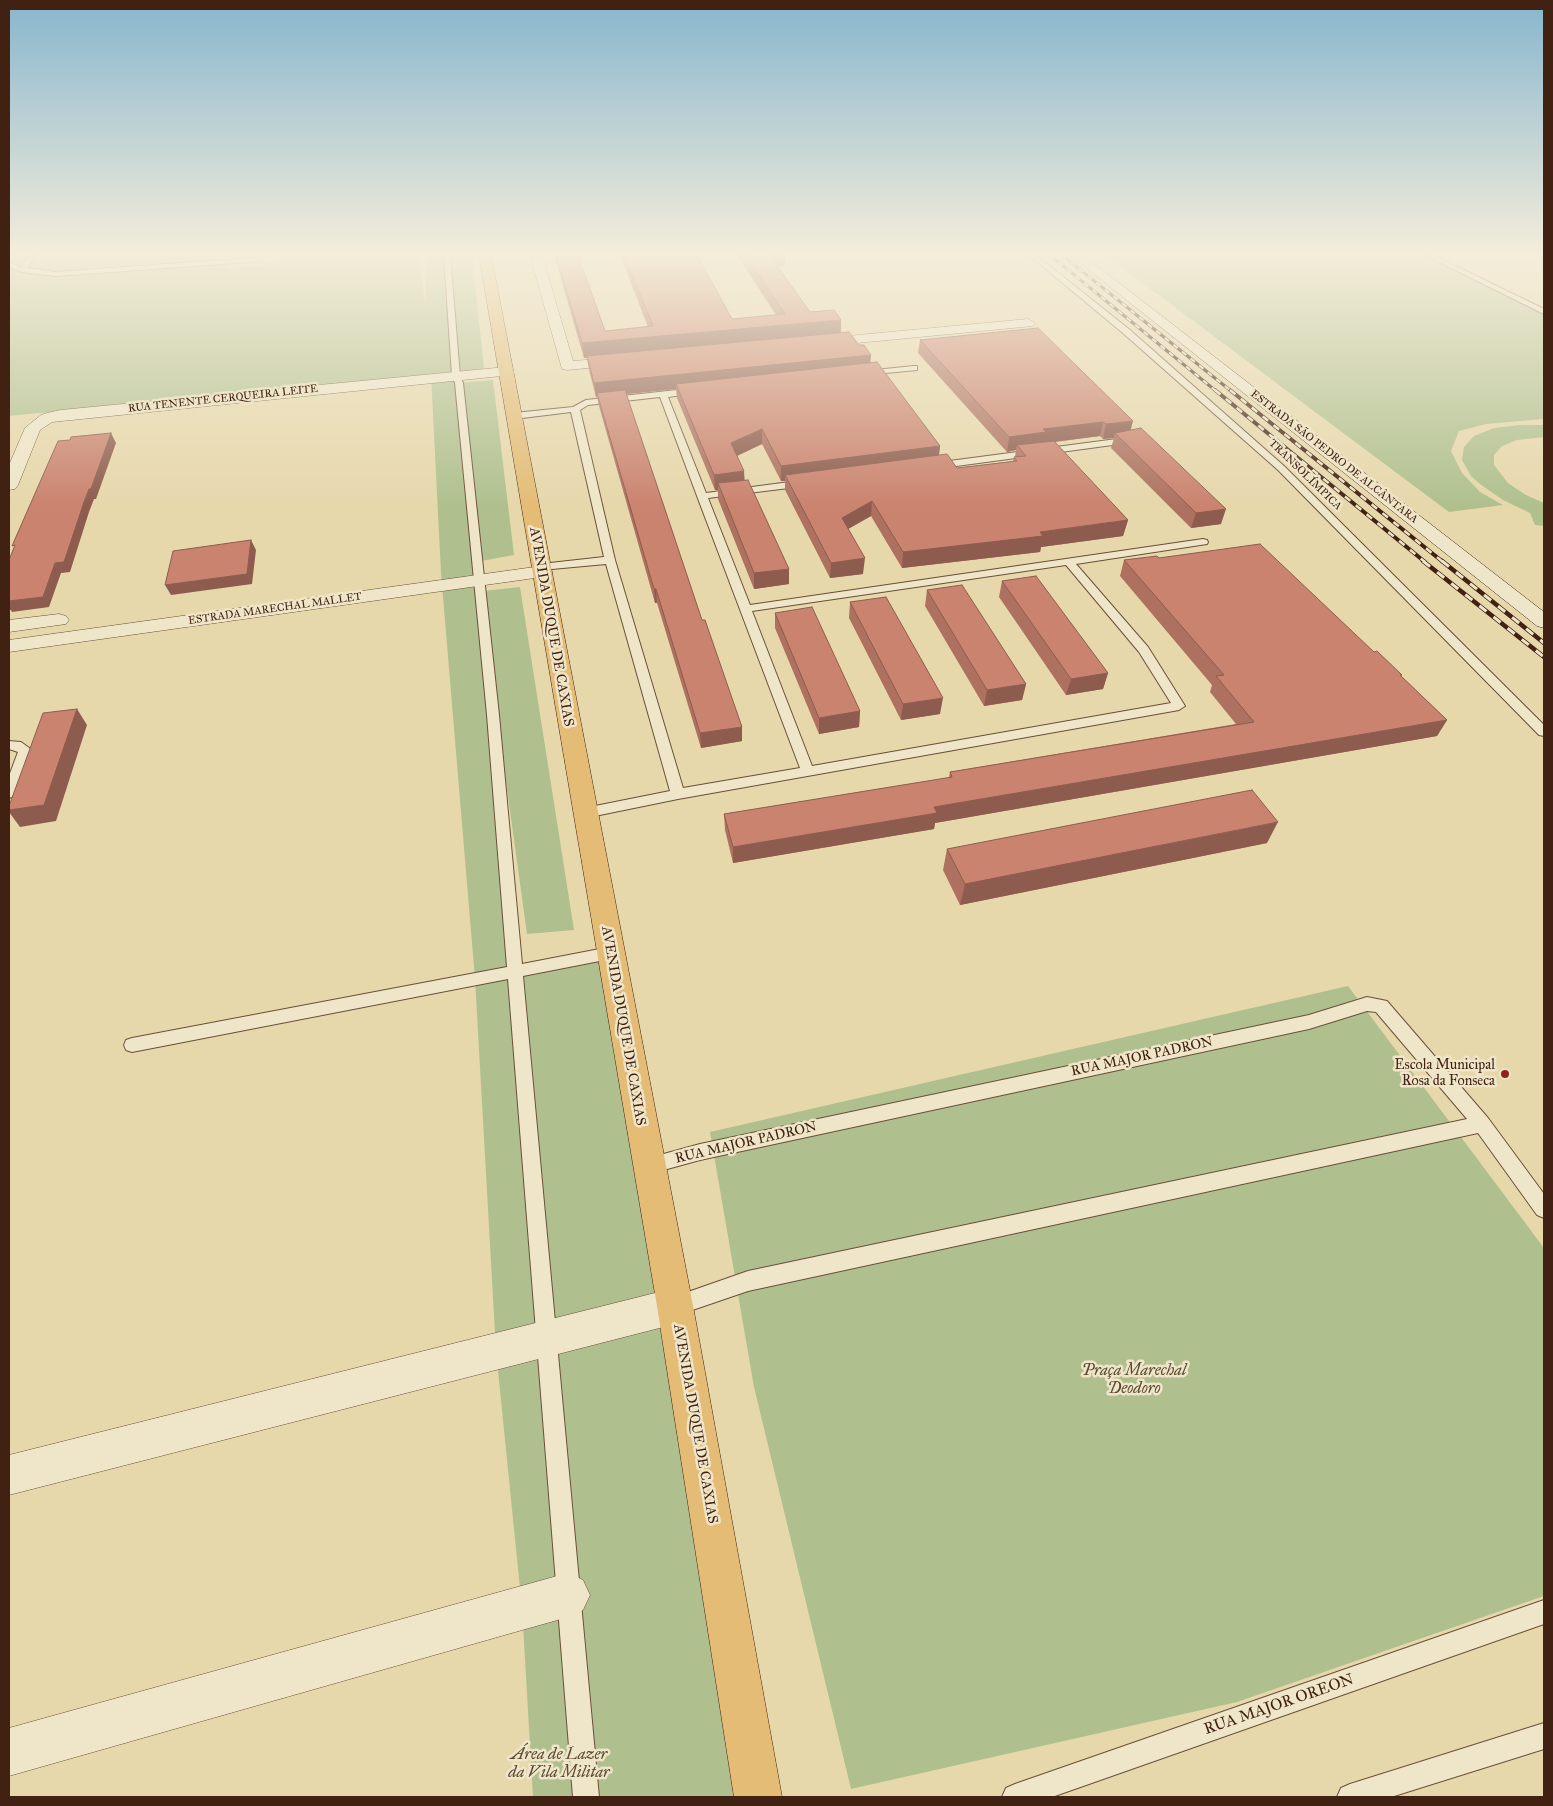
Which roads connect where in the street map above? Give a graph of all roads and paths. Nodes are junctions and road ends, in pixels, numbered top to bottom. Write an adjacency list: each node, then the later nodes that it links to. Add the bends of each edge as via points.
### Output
1 (453, 339): 12 (lane)
2 (500, 339): 10 (main road, AVENIDA DUQUE DE CAXIAS)
3 (560, 339): 8 (street, via 567,366)
4 (853, 339): 7 (street)
5 (1135, 339): 32 (lane, TRANSOLÍMPICA, via 1281,468)
6 (1183, 339): 29 (street, ESTRADA SÃO PEDRO DE ALCÂNTARA)
7 (802, 344)
8 (636, 360)
9 (914, 368): 11 (lane)
10 (506, 372): 12 (street, RUA TENENTE CERQUEIRA LEITE); 16 (main road, AVENIDA DUQUE DE CAXIAS)
11 (856, 374)
12 (456, 376): 20 (street, RUA TENENTE CERQUEIRA LEITE, via 47,418 34,428); 26 (lane)
13 (702, 390): 14 (lane)
14 (663, 394): 15 (lane, via 586,403); 21 (lane)
15 (574, 410): 16 (lane); 23 (lane)
16 (514, 416): 25 (main road, AVENIDA DUQUE DE CAXIAS)
17 (1132, 440): 18 (lane)
18 (927, 467)
19 (820, 481): 21 (lane)
20 (9, 485)
21 (702, 496): 27 (lane)
22 (1203, 542): 24 (lane)
23 (610, 560): 25 (lane); 36 (lane)
24 (1069, 562): 27 (lane); 34 (lane, via 1144,650 1179,706)
25 (541, 567): 26 (street, ESTRADA MARECHAL MALLET); 37 (main road, AVENIDA DUQUE DE CAXIAS)
26 (478, 575): 28 (street, ESTRADA MARECHAL MALLET); 39 (lane)
27 (746, 609): 34 (lane)
28 (212, 610): 30 (street, ESTRADA MARECHAL MALLET); 31 (street, ESTRADA MARECHAL MALLET)
29 (1544, 622)
30 (9, 626)
31 (9, 646)
32 (1544, 732)
33 (9, 745): 35 (lane, via 16,744 25,750)
34 (808, 772): 36 (lane)
35 (9, 793)
36 (678, 794): 37 (lane)
37 (585, 813): 38 (main road, AVENIDA DUQUE DE CAXIAS)
38 (610, 953): 39 (lane); 42 (main road, AVENIDA DUQUE DE CAXIAS)
39 (515, 971): 40 (lane); 45 (lane)
40 (132, 1045)
41 (1482, 1124): 42 (lane, RUA MAJOR PADRON, via 1380,1006 1367,1004 1309,1022 700,1152); 43 (lane, RUA MAJOR PADRON); 44 (lane, via 748,1280)
42 (649, 1166): 44 (main road, AVENIDA DUQUE DE CAXIAS)
43 (1544, 1208)
44 (675, 1306): 45 (street); 52 (main road, AVENIDA DUQUE DE CAXIAS)
45 (546, 1338): 46 (street); 47 (lane)
46 (9, 1475)
47 (568, 1595): 50 (street); 51 (lane)
48 (1544, 1612): 53 (lane, RUA MAJOR OREON)
49 (1544, 1736): 54 (lane)
50 (9, 1752)
51 (586, 1797)
52 (758, 1797)
53 (1015, 1797)
54 (1350, 1797)

